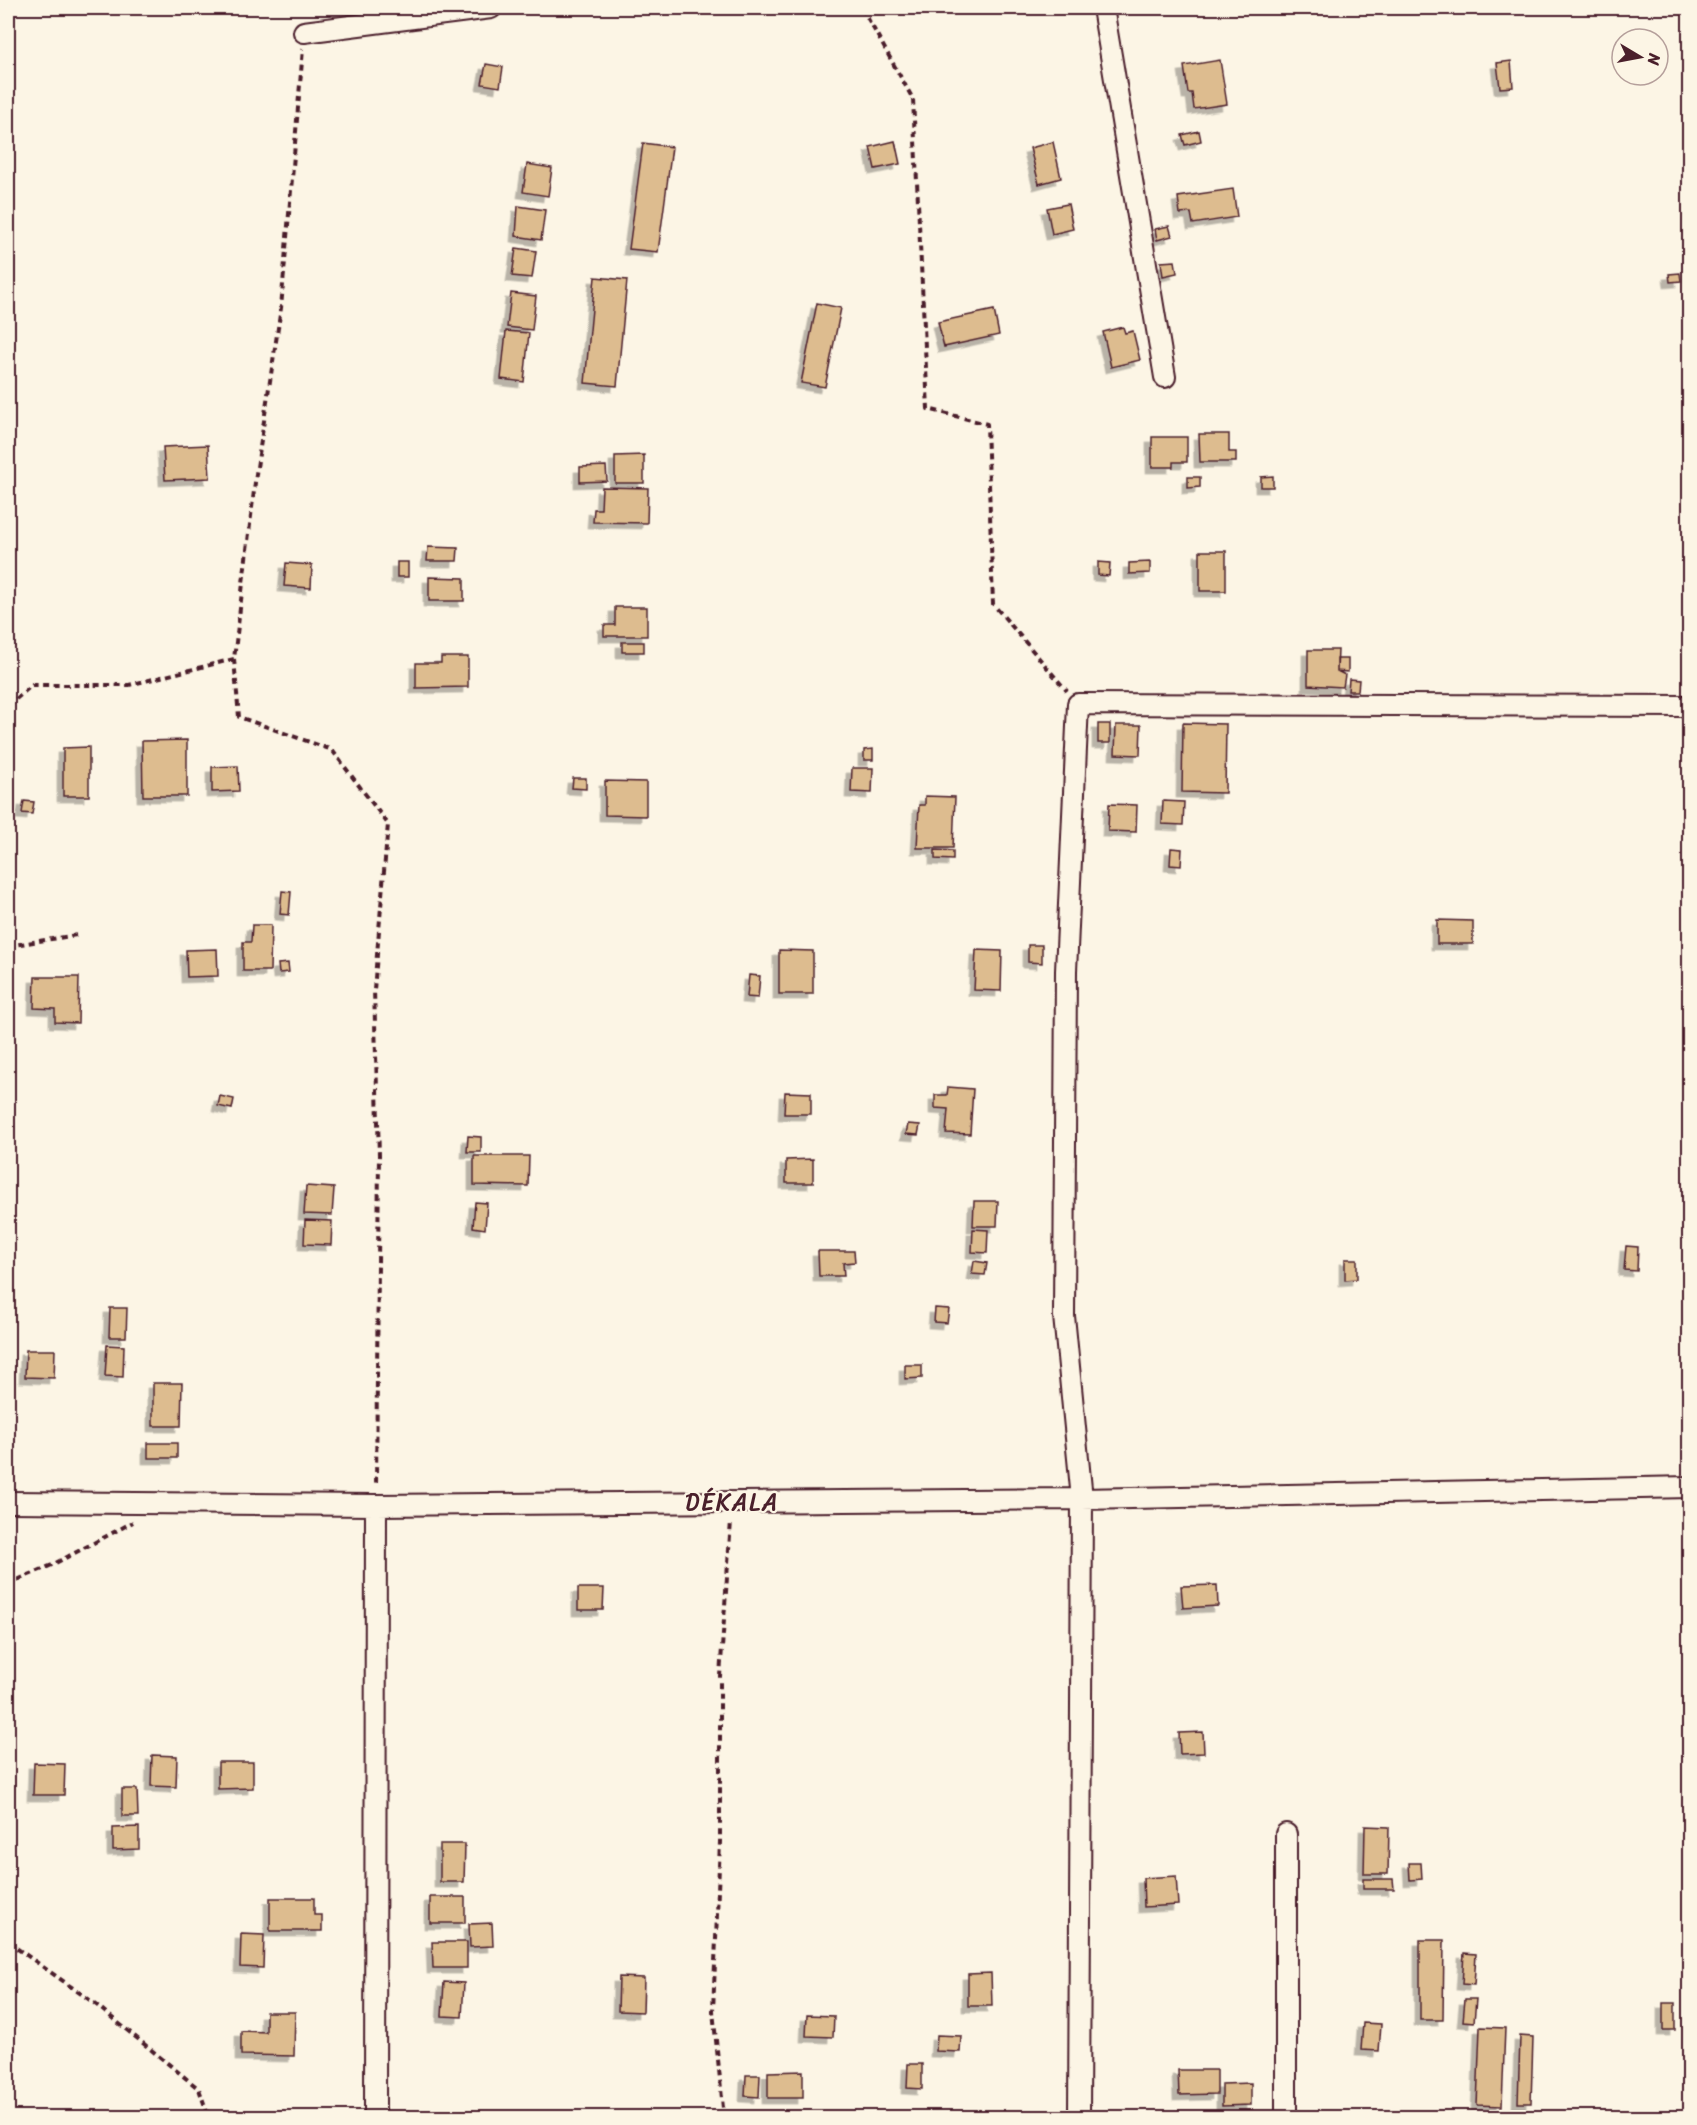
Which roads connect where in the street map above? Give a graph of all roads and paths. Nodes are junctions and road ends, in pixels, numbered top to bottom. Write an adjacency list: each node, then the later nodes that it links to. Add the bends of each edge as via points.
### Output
1 (491, 8): 4 (street)
2 (862, 8): 7 (path, via 913,99 928,409 987,424 993,604)
3 (1103, 8): 5 (street)
4 (304, 32): 6 (path, via 281,308)
5 (1165, 377)
6 (234, 659): 8 (path, via 129,685 32,685); 16 (path, via 238,717 332,750 388,824 374,990 380,1155)
7 (1078, 704): 9 (street); 13 (street, via 1065,971 1064,1316)
8 (8, 706)
9 (1689, 706)
10 (77, 935): 11 (path)
11 (8, 946)
12 (1689, 1487): 13 (street)
13 (1082, 1499): 15 (street); 24 (street)
14 (8, 1502): 16 (street)
15 (732, 1502): 16 (street); 23 (path, via 720,1676 720,1842 713,2011)
16 (376, 1504): 22 (street)
17 (140, 1519): 18 (path)
18 (8, 1584)
19 (1286, 1834): 25 (street)
20 (8, 1942): 21 (path, via 94,2002 199,2088)
21 (208, 2118)
22 (375, 2118)
23 (724, 2118)
24 (1079, 2118)
25 (1286, 2118)

